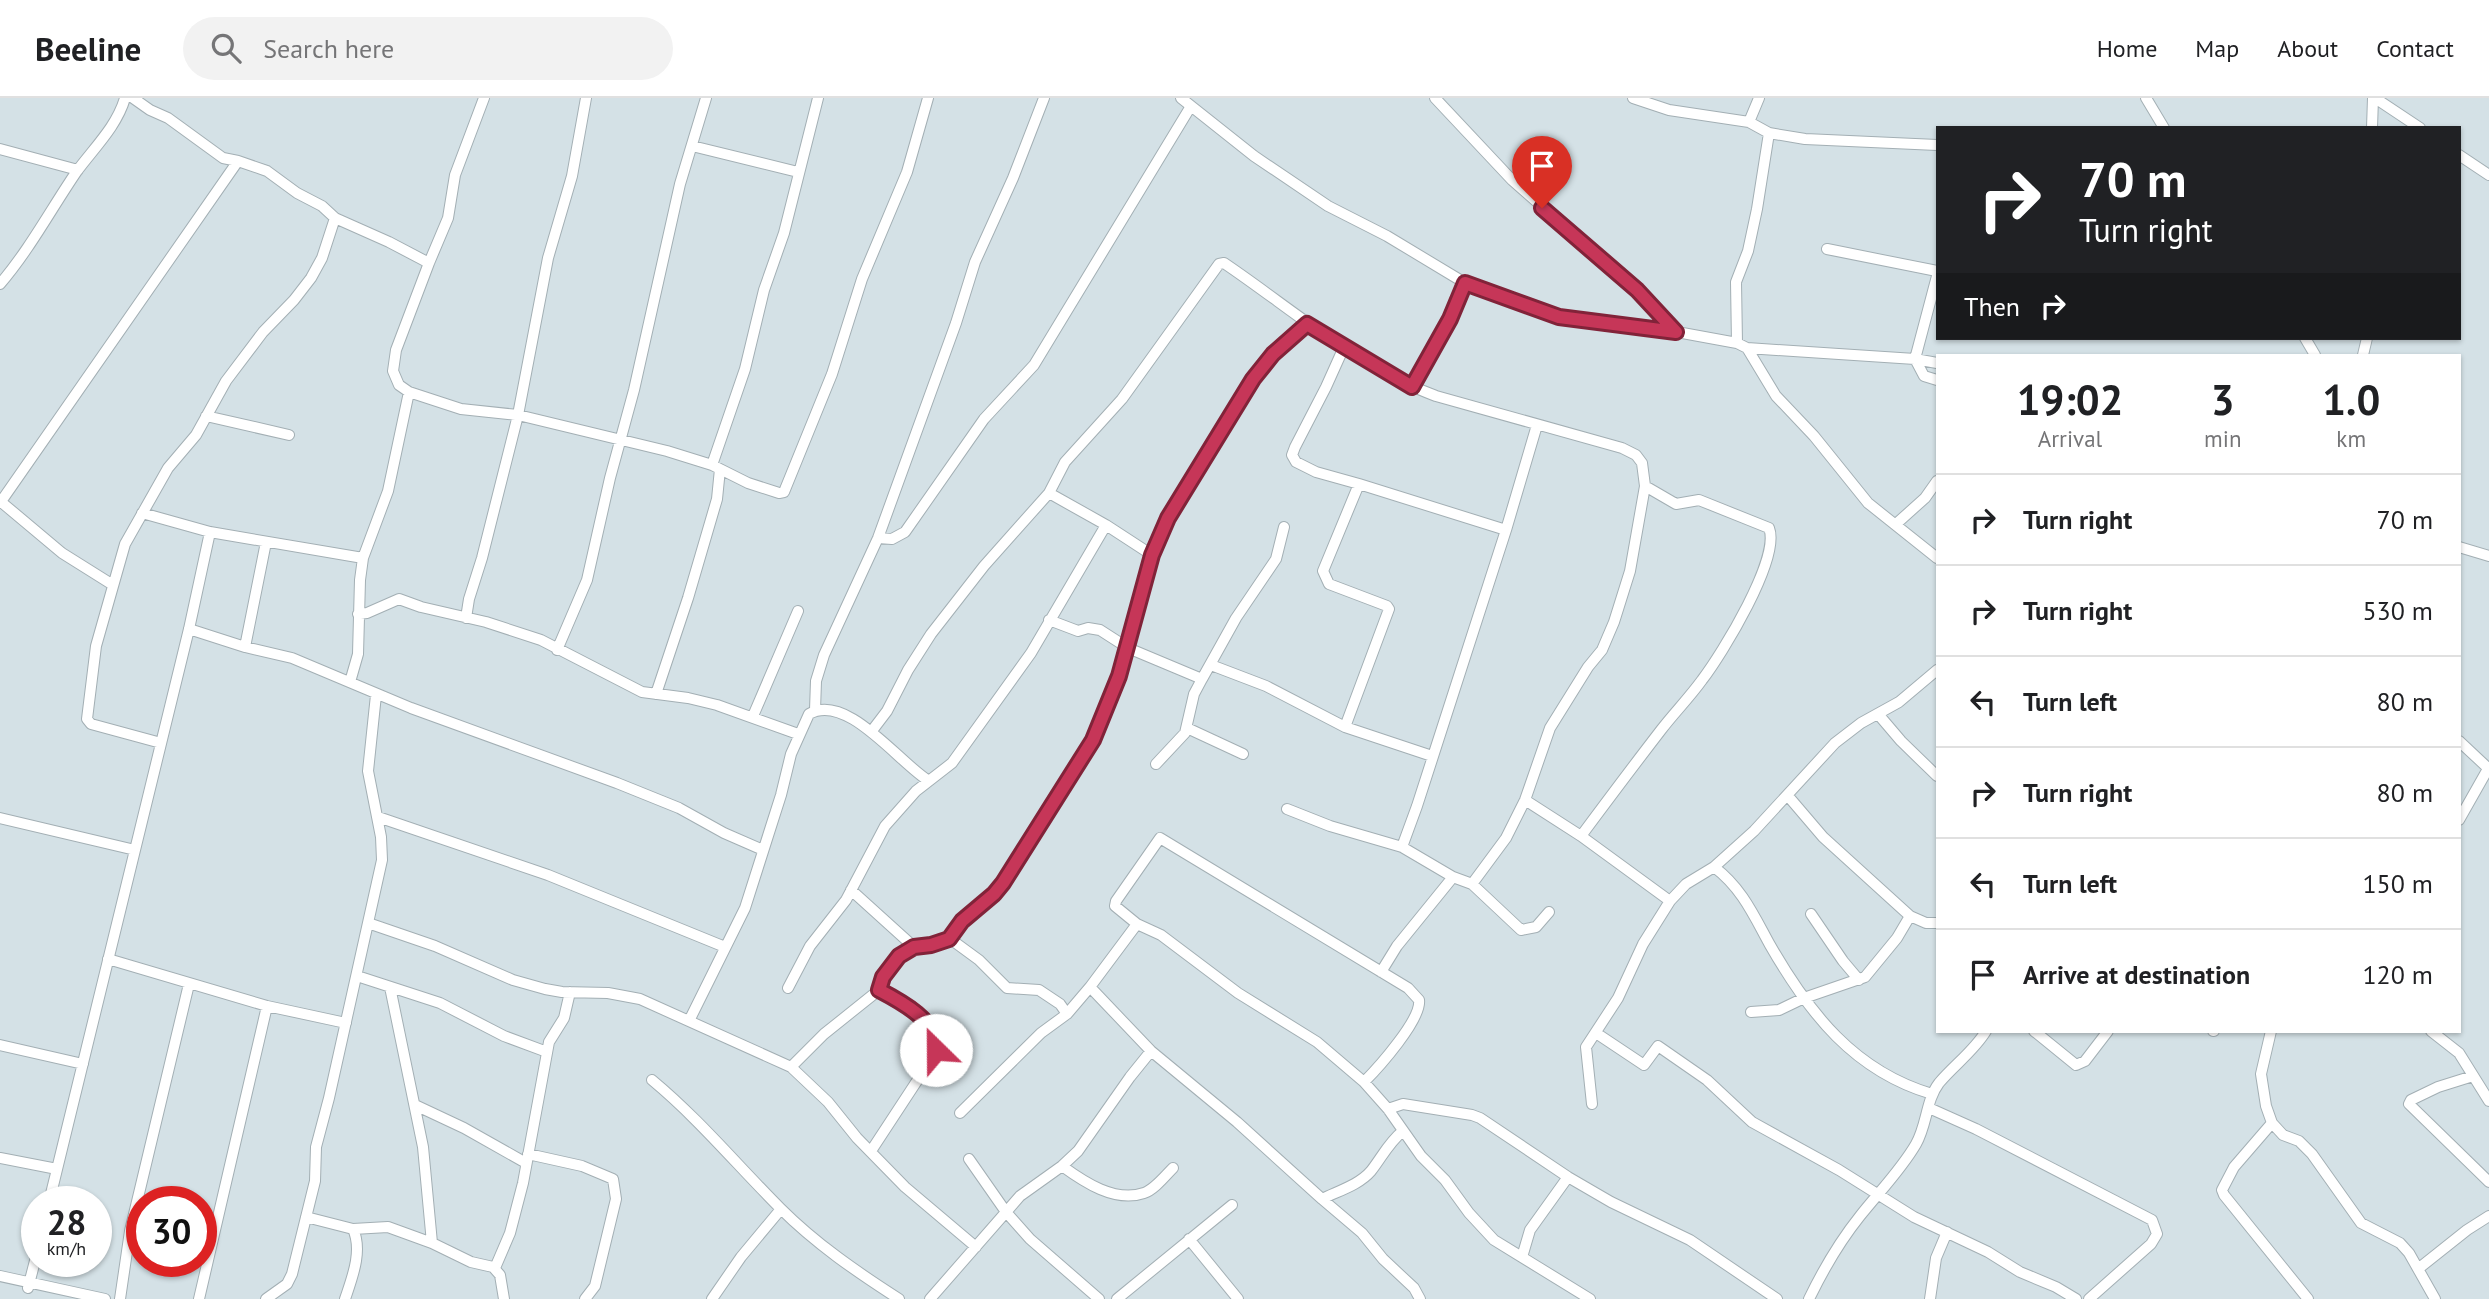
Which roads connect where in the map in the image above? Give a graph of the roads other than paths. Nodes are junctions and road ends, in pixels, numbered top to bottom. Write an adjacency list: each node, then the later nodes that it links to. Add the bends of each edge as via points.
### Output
1 (125, 98): 28 (street)
2 (133, 98): 27 (street, via 223,158)
3 (484, 98): 33 (street, via 454,175 447,218)
4 (586, 98): 47 (street, via 572,176 548,258)
5 (706, 98): 24 (street)
6 (818, 98): 29 (street)
7 (929, 98): 52 (street, via 907,172 783,492 748,483)
8 (1044, 98): 64 (street, via 975,262)
9 (1181, 98): 16 (street)
10 (1435, 98): 39 (street, via 1512,180 1637,290)
11 (1633, 98): 17 (street)
12 (1672, 98): 17 (street)
13 (1759, 98): 18 (street)
14 (2146, 98): 19 (street)
15 (2374, 98): 20 (street); 21 (street)
16 (1191, 106): 36 (street, via 1328,206); 64 (street, via 1034,365 984,419 905,532 892,539)
17 (1669, 110): 18 (street)
18 (1749, 122): 22 (street)
19 (2163, 126)
20 (2372, 126)
21 (2417, 126)
22 (1769, 133): 23 (street); 40 (street, via 1753,230 1736,282)
23 (1936, 145)
24 (692, 146): 29 (street); 51 (street)
25 (0, 149): 28 (street)
26 (2461, 156): 30 (street)
27 (239, 161): 31 (street, via 267,172); 57 (street)
28 (78, 170): 37 (street)
29 (798, 172): 52 (street)
30 (2489, 176)
31 (335, 218): 33 (street); 48 (street, via 311,278 262,332)
32 (1827, 249): 34 (street)
33 (429, 263): 46 (street, via 396,350 393,371)
34 (1936, 274)
35 (1936, 278): 42 (street)
36 (1465, 283): 39 (street, via 1559,317); 45 (street)
37 (0, 284)
38 (1307, 324): 41 (street); 56 (street, via 1264,290 1219,264 1122,400 1065,462); 67 (street, via 1253,379 1180,496)
39 (1676, 332): 40 (street)
40 (1742, 345): 42 (street); 59 (street, via 1776,396 1868,503)
41 (1344, 347): 45 (street); 54 (street, via 1292,455 1315,472)
42 (1915, 359): 43 (street); 44 (street, via 1924,376)
43 (1936, 363)
44 (1936, 380)
45 (1412, 387): 49 (street)
46 (409, 393): 47 (street, via 461,409); 70 (street, via 388,491)
47 (518, 415): 51 (street); 74 (street)
48 (206, 416): 50 (street); 58 (street)
49 (1537, 425): 55 (street, via 1636,455 1642,463); 62 (street)
50 (289, 435)
51 (620, 440): 52 (street); 79 (street, via 587,580)
52 (716, 467): 84 (street, via 718,499)
53 (1936, 482): 59 (street)
54 (1359, 484): 62 (street); 89 (street, via 1324,578 1389,609)
55 (1645, 486): 102 (street, via 1630,571 1614,622 1602,650 1550,728); 107 (street, via 1676,504 1699,500 1769,528 1772,536 1753,596 1703,679)
56 (1049, 493): 60 (street); 91 (street, via 931,634)
57 (0, 502): 71 (street, via 62,553)
58 (142, 513): 63 (street); 71 (street, via 125,544)
59 (1896, 524): 69 (street)
60 (1106, 525): 67 (street); 75 (street)
61 (1284, 527): 80 (street, via 1276,559)
62 (1506, 530): 96 (street)
63 (210, 531): 65 (street); 76 (street)
64 (878, 538): 86 (street, via 824,655 816,681)
65 (266, 542): 70 (street); 77 (street)
66 (2461, 548): 68 (street)
67 (1152, 555): 78 (street)
68 (2489, 556)
69 (1936, 557)
70 (363, 558): 73 (street)
71 (113, 585): 93 (street, via 96,646 87,719 91,724)
72 (797, 611): 88 (street)
73 (358, 614): 74 (street, via 399,599); 83 (street, via 358,654)
74 (466, 618): 79 (street, via 527,635)
75 (1048, 620): 78 (street, via 1078,631 1100,630); 100 (street, via 1031,653 952,763)
76 (189, 629): 77 (street); 93 (street)
77 (245, 647): 83 (street, via 292,658)
78 (1128, 648): 82 (street); 122 (street, via 1093,740 1003,883)
79 (557, 650): 84 (street, via 633,688)
80 (1211, 665): 82 (street); 89 (street, via 1266,686)
81 (1936, 671): 87 (street)
82 (1202, 680): 90 (street)
83 (350, 682): 85 (street)
84 (656, 694): 88 (street)
85 (376, 695): 105 (street, via 368,771); 110 (street, via 617,783)
86 (815, 710): 91 (street, via 837,710); 92 (street)
87 (1878, 714): 99 (street); 101 (street, via 1835,743)
88 (753, 716): 92 (street)
89 (1345, 727): 96 (street)
90 (1187, 728): 95 (street); 97 (street)
91 (871, 732): 100 (street)
92 (798, 734): 110 (street)
93 (161, 743): 109 (street)
94 (2461, 743): 98 (street)
95 (1243, 754)
96 (1433, 756): 108 (street)
97 (1156, 764)
98 (2488, 768): 104 (street)
99 (1936, 775)
100 (929, 781): 114 (street, via 885,826)
101 (1788, 796): 111 (street); 118 (street, via 1823,837)
102 (1525, 800): 107 (street); 113 (street, via 1506,838)
103 (1287, 809): 108 (street, via 1330,827)
104 (2461, 816)
105 (378, 817): 119 (street, via 382,860); 123 (street, via 548,875)
106 (0, 818): 109 (street)
107 (1581, 836): 115 (street)
108 (1402, 847): 112 (street)
109 (135, 850): 125 (street)
110 (763, 850): 123 (street, via 745,908)
111 (1714, 867): 115 (street, via 1686,884); 135 (street, via 1747,901)
112 (1453, 877): 113 (street); 126 (street)
113 (1472, 884): 116 (street, via 1521,930 1536,927)
114 (851, 890): 124 (street); 132 (street, via 806,951)
115 (1670, 901): 141 (street)
116 (1549, 912)
117 (1811, 914): 128 (street)
118 (1910, 916): 120 (street); 128 (street, via 1870,974)
119 (368, 923): 127 (street); 134 (street, via 513,979)
120 (1936, 923)
121 (1137, 924): 126 (street, via 1115,906 1116,901 1157,841 1163,839); 131 (street); 154 (street, via 1161,935 1238,993 1317,1042)
122 (949, 939): 124 (street); 138 (street, via 1007,988 1039,989)
123 (725, 947): 139 (street)
124 (914, 947): 133 (street, via 899,956)
125 (108, 959): 129 (street); 150 (street)
126 (1381, 972): 154 (street, via 1419,1000 1419,1014)
127 (357, 976): 130 (street); 140 (street)
128 (1859, 980): 135 (street)
129 (189, 984): 136 (street); 194 (street, via 130,1231)
130 (390, 987): 149 (street, via 440,1003); 158 (street)
131 (1090, 987): 138 (street); 148 (street)
132 (788, 988)
133 (879, 990): 151 (street); 164 (street, via 916,1012 937,1041 932,1058)
134 (570, 992): 139 (street, via 640,999); 149 (street, via 564,1018)
135 (1804, 998): 137 (street, via 1779,1010); 155 (street, via 1824,1026 1854,1054 1903,1083)
136 (267, 1006): 140 (street); 195 (street)
137 (1751, 1012)
138 (1067, 1014): 161 (street, via 1041,1033)
139 (690, 1021): 151 (street)
140 (346, 1023): 180 (street, via 316,1147 315,1181)
141 (1596, 1033): 157 (street, via 1586,1048); 174 (street, via 1644,1065 1658,1046 1707,1080 1752,1122)
142 (1984, 1033): 155 (street)
143 (2036, 1033): 144 (street, via 2076,1065 2085,1061)
144 (2106, 1033)
145 (2270, 1033): 162 (street, via 2261,1074)
146 (2434, 1033): 152 (street, via 2459,1052)
147 (0, 1045): 150 (street)
148 (1151, 1051): 168 (street); 175 (street)
149 (547, 1052): 166 (street)
150 (83, 1064): 170 (street)
151 (791, 1067): 164 (street)
152 (2473, 1076): 156 (street); 172 (street, via 2438,1087 2409,1104)
153 (652, 1080): 177 (street, via 687,1110)
154 (1364, 1083): 160 (street)
155 (1933, 1094): 159 (street)
156 (2489, 1101)
157 (1592, 1104)
158 (415, 1105): 166 (street); 184 (street)
159 (1928, 1108): 174 (street, via 1917,1143); 211 (street, via 2152,1220 2157,1234 2151,1244)
160 (1388, 1110): 163 (street); 171 (street, via 1403,1104 1472,1115)
161 (960, 1113)
162 (2272, 1123): 188 (street, via 2312,1154 2361,1223 2400,1243); 212 (street, via 2234,1167 2222,1190)
163 (1404, 1131): 175 (street, via 1370,1172); 186 (street, via 1494,1240)
164 (871, 1151): 185 (street)
165 (0, 1158): 170 (street)
166 (527, 1159): 187 (street, via 510,1233); 199 (street, via 582,1166 613,1179 616,1199 596,1286)
167 (969, 1159): 178 (street)
168 (1062, 1166): 169 (street, via 1109,1193 1129,1196 1146,1193); 178 (street)
169 (1173, 1168)
170 (57, 1169): 173 (street)
171 (1569, 1178): 186 (street, via 1530,1230); 207 (street, via 1690,1240)
172 (2489, 1182)
173 (53, 1186)
174 (1879, 1193): 182 (street); 208 (street, via 1833,1255)
175 (1322, 1199): 205 (street, via 1362,1233)
176 (1232, 1205): 183 (street)
177 (781, 1209): 200 (street); 201 (street, via 828,1251)
178 (1006, 1212): 185 (street); 202 (street)
179 (2489, 1216): 188 (street)
180 (306, 1217): 181 (street); 196 (street, via 289,1282)
181 (353, 1229): 184 (street, via 388,1227); 197 (street, via 356,1262)
182 (1947, 1232): 209 (street, via 1936,1258); 210 (street)
183 (1189, 1239): 203 (street); 204 (street)
184 (432, 1243): 187 (street)
185 (975, 1247): 192 (street)
186 (1522, 1257): 206 (street)
187 (495, 1268): 198 (street)
188 (2418, 1269): 213 (street)
189 (0, 1276): 191 (street)
190 (31, 1277): 191 (street)
191 (29, 1285): 193 (street)
192 (936, 1297)
193 (105, 1299)
194 (120, 1299)
195 (199, 1299)
196 (266, 1299)
197 (345, 1299)
198 (504, 1299)
199 (585, 1299)
200 (712, 1299)
201 (899, 1299)
202 (1099, 1299)
203 (1117, 1299)
204 (1238, 1299)
205 (1420, 1299)
206 (1590, 1299)
207 (1777, 1299)
208 (1809, 1299)
209 (1930, 1299)
210 (2076, 1299)
211 (2089, 1299)
212 (2308, 1299)
213 (2435, 1299)

